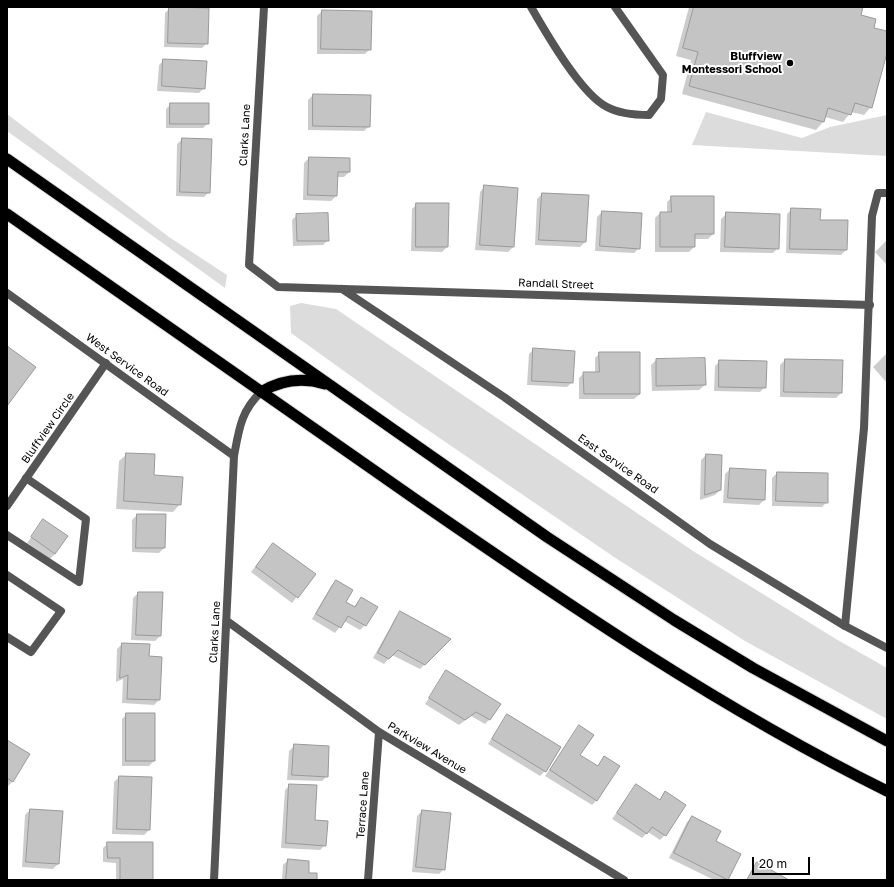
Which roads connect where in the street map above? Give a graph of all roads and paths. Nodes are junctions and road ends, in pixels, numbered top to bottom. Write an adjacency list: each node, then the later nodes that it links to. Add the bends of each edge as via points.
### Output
1 (264, 7): 7 (street, Clarks Lane)
2 (531, 7): 3 (street, via 553,46 593,97 607,107 630,115 649,115 661,99 663,75)
3 (615, 7)
4 (7, 159): 12 (highway)
5 (887, 193): 10 (street, via 878,193 872,216)
6 (7, 214): 13 (highway)
7 (249, 265): 8 (street, Randall Street, via 278,287)
8 (342, 289): 10 (street, Randall Street); 20 (street, East Service Road, via 504,397 710,544)
9 (7, 293): 11 (street, West Service Road)
10 (870, 305): 20 (street, via 864,428)
11 (106, 363): 14 (street, West Service Road); 15 (street, Bluffview Circle)
12 (333, 386): 13 (highway, via 300,380 274,384); 24 (highway, via 501,506 674,620 753,668)
13 (261, 392): 14 (street, Clarks Lane, via 247,408 242,419); 25 (highway, via 471,537 677,674 770,729)
14 (234, 456): 19 (street, Clarks Lane)
15 (26, 478): 16 (street, Bluffview Circle); 17 (street, via 86,519 79,582)
16 (7, 506)
17 (7, 535)
18 (7, 575): 21 (street, via 61,611 31,652)
19 (227, 621): 23 (street, Parkview Avenue); 26 (street, Clarks Lane)
20 (845, 626): 22 (street, East Service Road)
21 (7, 637)
22 (887, 648)
23 (379, 732): 27 (street, Terrace Lane); 28 (street, Parkview Avenue)
24 (887, 741)
25 (887, 791)
26 (214, 880)
27 (368, 880)
28 (624, 880)

